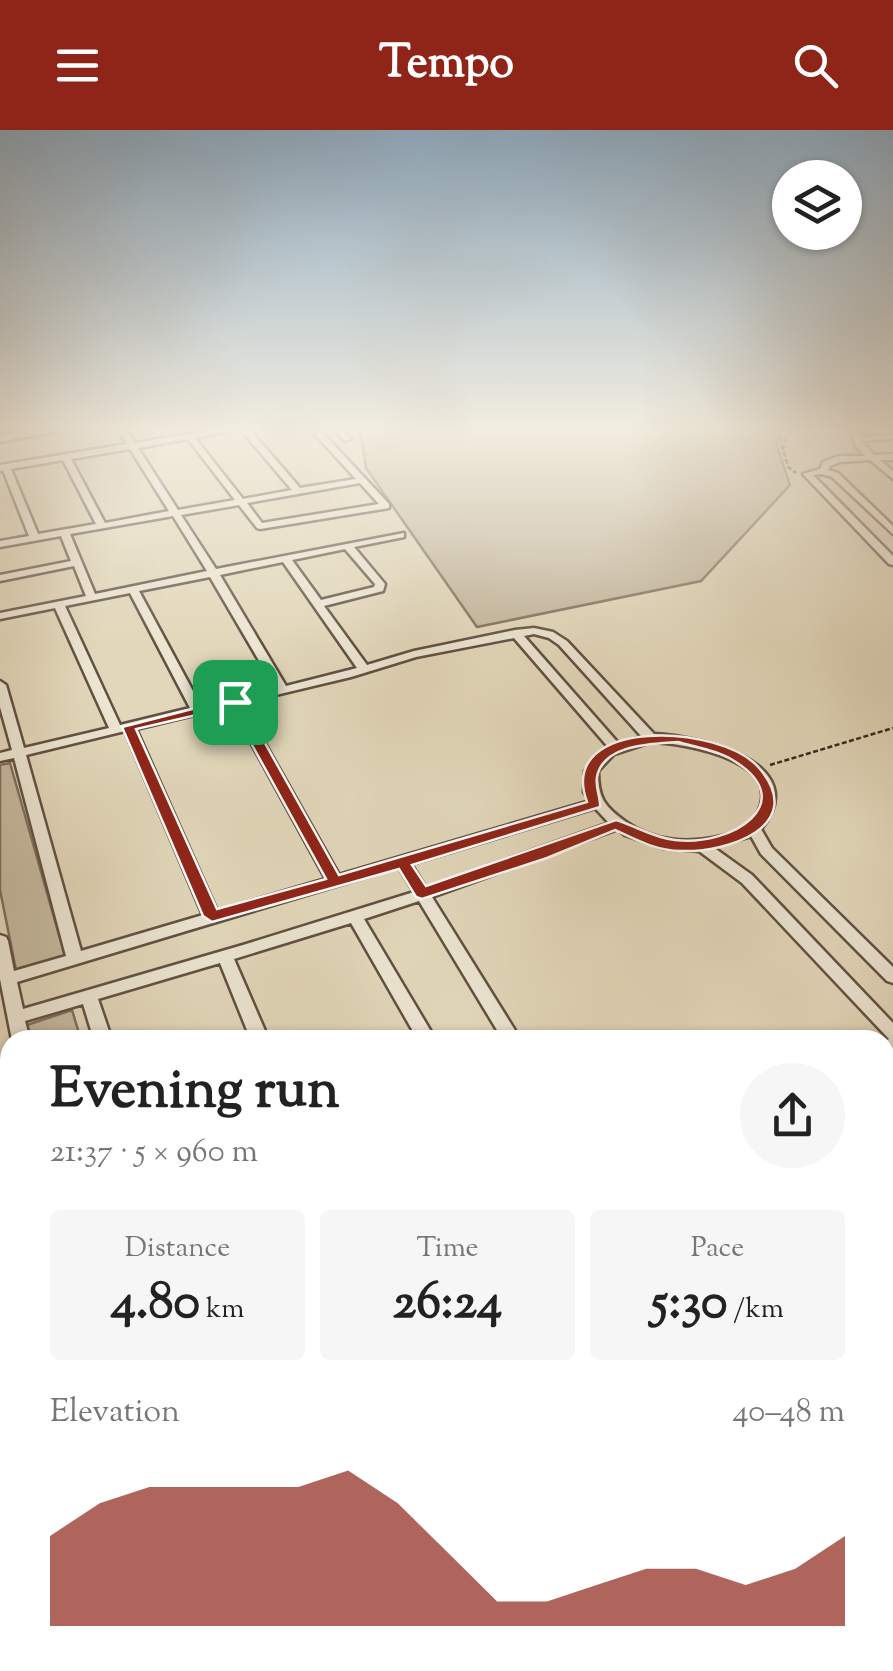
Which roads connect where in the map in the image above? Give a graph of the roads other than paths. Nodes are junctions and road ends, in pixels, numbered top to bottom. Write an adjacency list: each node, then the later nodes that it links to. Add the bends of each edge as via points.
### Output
1 (19, 502): 14 (street)
2 (89, 502): 10 (street)
3 (165, 502): 9 (street)
4 (235, 502): 9 (street)
5 (241, 502): 6 (street, via 266,528 386,506)
6 (383, 502)
7 (833, 502): 18 (street)
8 (862, 502): 11 (street)
9 (172, 514): 10 (street); 20 (street)
10 (102, 526): 12 (street)
11 (893, 531)
12 (65, 533): 14 (street); 19 (street)
13 (401, 534): 16 (street)
14 (35, 538): 15 (street)
15 (0, 544)
16 (348, 546): 17 (street); 25 (street, via 379,589)
17 (286, 560): 20 (street); 25 (street)
18 (893, 562)
19 (75, 563): 21 (street); 23 (street)
20 (214, 574): 22 (street); 30 (street)
21 (0, 578)
22 (134, 590): 23 (street); 32 (street)
23 (92, 598): 24 (street)
24 (59, 604): 26 (street); 33 (street)
25 (320, 604): 28 (street)
26 (0, 616)
27 (515, 633): 28 (street); 34 (street, via 544,633 564,644); 35 (street)
28 (363, 668): 30 (street)
29 (0, 685): 36 (street)
30 (282, 691): 31 (street)
31 (235, 702): 32 (street); 43 (street)
32 (198, 711): 33 (street)
33 (122, 728): 36 (street); 45 (street)
34 (650, 738): 35 (street); 40 (street, via 708,743 754,770 768,806)
35 (615, 748): 38 (street, via 591,772)
36 (20, 753): 37 (street); 49 (street)
37 (0, 757)
38 (595, 804): 39 (street); 42 (street)
39 (616, 825): 41 (street, via 656,842); 44 (street)
40 (754, 829): 41 (street); 50 (street, via 766,851)
41 (703, 846): 59 (street, via 747,879)
42 (403, 862): 43 (street); 44 (street)
43 (335, 882): 45 (street)
44 (422, 893): 46 (street); 58 (street)
45 (212, 916): 49 (street)
46 (354, 917): 48 (street); 57 (street)
47 (0, 941): 51 (street)
48 (224, 955): 52 (street); 56 (street)
49 (75, 958): 51 (street)
50 (893, 977)
51 (8, 979): 53 (street)
52 (89, 996): 53 (street); 55 (street)
53 (16, 1018): 54 (street)
54 (18, 1030)
55 (99, 1030)
56 (256, 1030)
57 (421, 1030)
58 (506, 1030)
59 (889, 1030)

